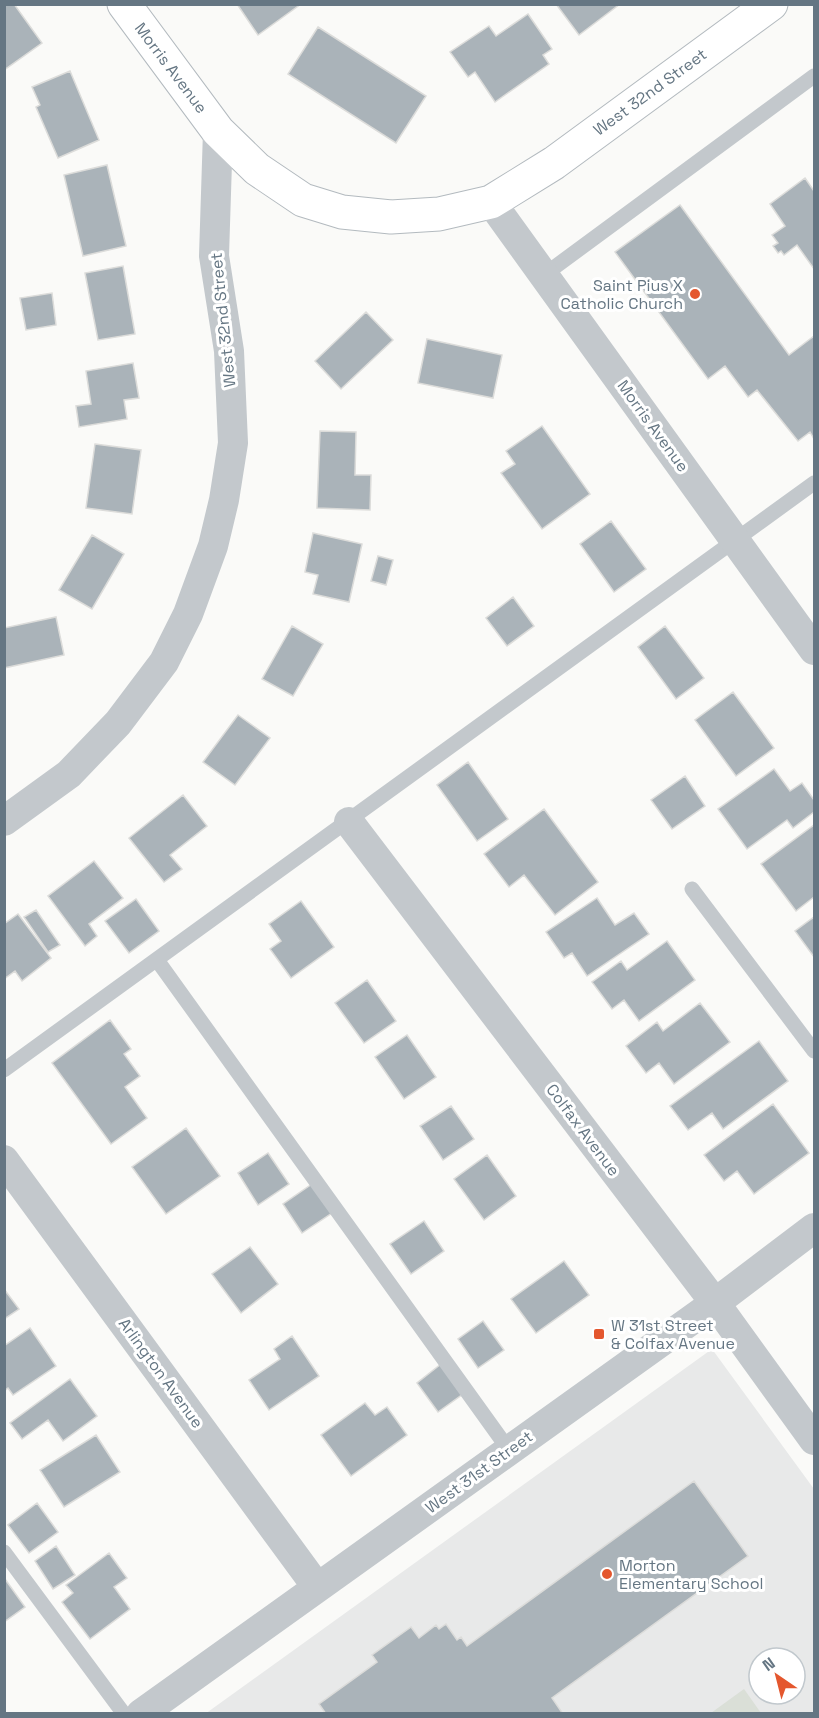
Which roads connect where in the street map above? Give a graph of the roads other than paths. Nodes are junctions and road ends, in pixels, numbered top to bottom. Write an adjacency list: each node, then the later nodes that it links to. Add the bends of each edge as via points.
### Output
1 (124, 4): 4 (street, Morris Avenue)
2 (771, 4): 5 (street, West 32nd Street, via 554,163)
3 (814, 76): 6 (lane)
4 (218, 131): 5 (street, West 32nd Street, via 257,169 303,200 342,212 391,217 440,214); 10 (street, West 32nd Street, via 214,255 229,351 233,443 213,546 188,614 164,662 118,723 77,765)
5 (491, 202): 6 (street, Morris Avenue)
6 (544, 275): 8 (street, Morris Avenue)
7 (814, 483): 8 (lane)
8 (735, 540): 9 (street, Morris Avenue); 11 (lane)
9 (814, 650)
10 (9, 808)
11 (349, 822): 13 (lane); 18 (street, Colfax Avenue)
12 (692, 889): 14 (lane)
13 (157, 960): 15 (lane); 20 (lane)
14 (814, 1050)
15 (4, 1070)
16 (4, 1160): 22 (street, Arlington Avenue)
17 (814, 1228): 18 (street, West 31st Street)
18 (715, 1303): 19 (street, Colfax Avenue); 20 (street, West 31st Street)
19 (814, 1440)
20 (509, 1450): 22 (street, West 31st Street)
21 (4, 1552): 23 (lane)
22 (317, 1587): 24 (street, West 31st Street)
23 (124, 1713)
24 (141, 1713)

